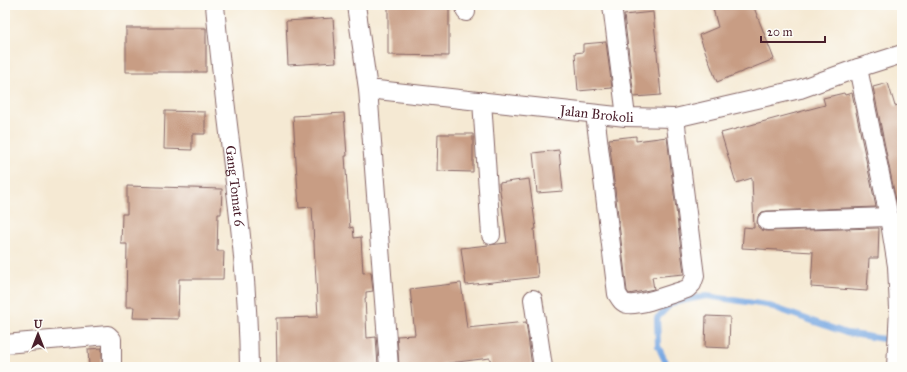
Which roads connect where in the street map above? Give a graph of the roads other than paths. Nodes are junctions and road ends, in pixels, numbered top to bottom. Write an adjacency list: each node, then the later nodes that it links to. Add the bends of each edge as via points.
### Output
1 (215, 5): 19 (street, Gang Tomat 6, via 219,56 242,233 249,328)
2 (356, 5): 6 (street)
3 (612, 5): 9 (street)
4 (902, 54): 5 (street, Jalan Brokoli)
5 (858, 68): 10 (street, Jalan Brokoli, via 800,89); 11 (street)
6 (368, 89): 7 (street, Jalan Brokoli); 20 (street)
7 (482, 101): 8 (street, Jalan Brokoli); 13 (street)
8 (595, 114): 9 (street, Jalan Brokoli); 10 (street, via 617,294 624,303 634,305 687,289 695,276)
9 (626, 117): 10 (street, Jalan Brokoli)
10 (675, 118)
11 (889, 217): 12 (street); 14 (street)
12 (767, 221)
13 (491, 235)
14 (900, 266): 17 (street)
15 (533, 299): 21 (street)
16 (5, 344): 18 (street, via 108,336 112,339)
17 (896, 363)
18 (112, 367)
19 (249, 367)
20 (389, 367)
21 (543, 367)

